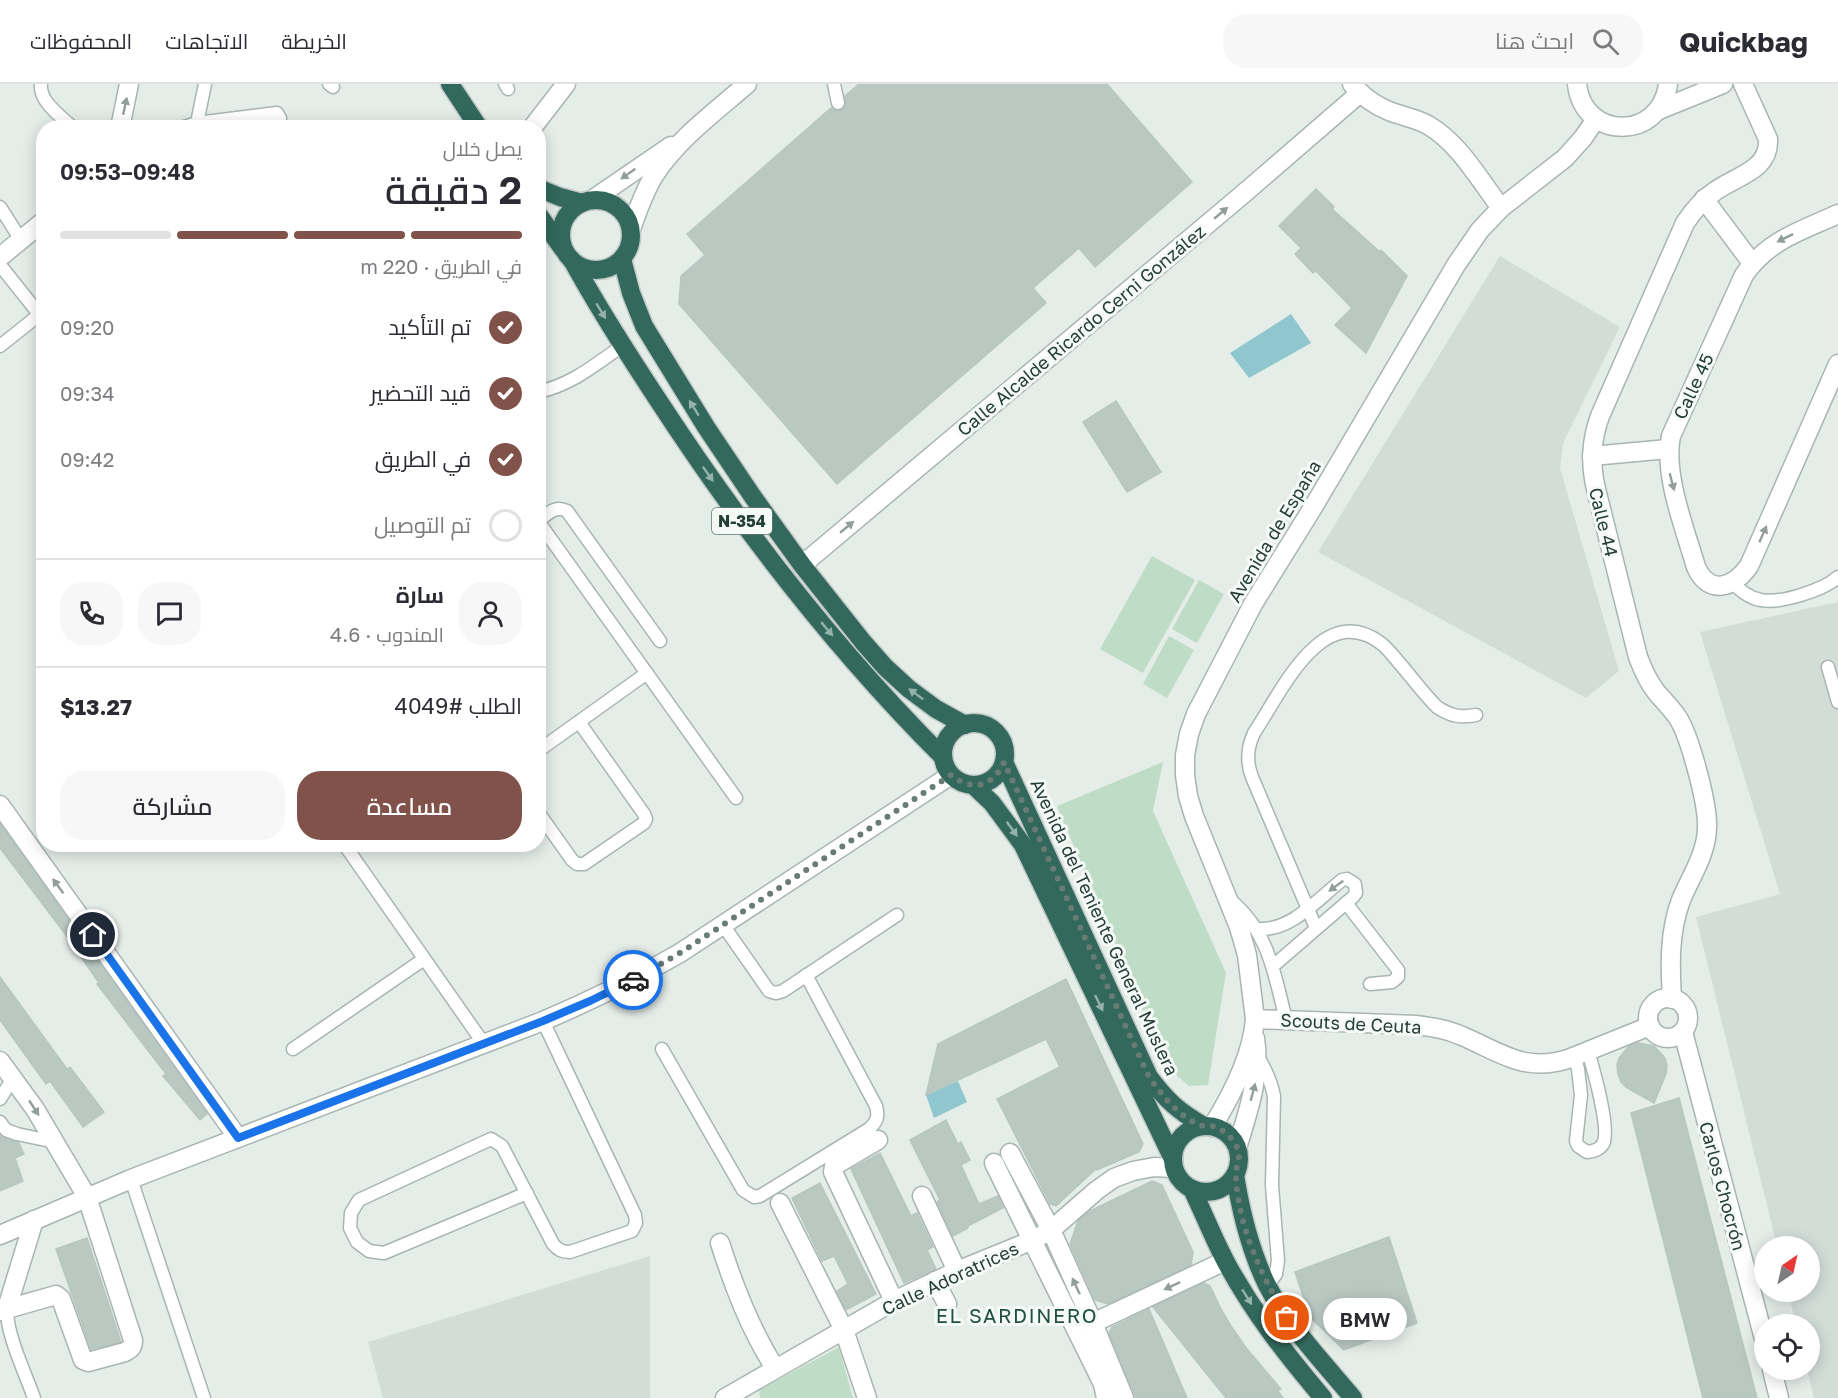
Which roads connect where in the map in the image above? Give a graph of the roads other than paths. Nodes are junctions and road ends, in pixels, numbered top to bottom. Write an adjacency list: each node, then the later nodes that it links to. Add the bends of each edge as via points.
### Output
1 (129, 84): 17 (street, one-way to 1)
2 (205, 84): 18 (lane)
3 (450, 84): 21 (highway)
4 (566, 84): 22 (street)
5 (747, 84): 23 (street)
6 (834, 84): 13 (lane)
7 (1577, 84): 15 (street, via 1585,108)
8 (1668, 84): 14 (street)
9 (1723, 84): 14 (street)
10 (1743, 84): 25 (street, Calle 44, via 1768,139 1766,156 1754,169)
11 (38, 86): 16 (lane, via 43,98)
12 (1356, 88): 28 (street, via 1373,103 1427,125 1448,139); 49 (street, Calle Alcalde Ricardo Cerni González, one-way to 12, via 1242,195)
13 (838, 103)
14 (1659, 110): 15 (street, via 1648,119 1622,127)
15 (1596, 119): 28 (street, Avenida de España, via 1564,158)
16 (65, 120)
17 (122, 120)
18 (198, 120)
19 (224, 120): 20 (lane, via 278,114)
20 (278, 120)
21 (474, 120)
22 (538, 120)
23 (694, 129): 26 (street, one-way to 26); 32 (street, via 655,175)
24 (546, 191): 26 (highway)
25 (1704, 200): 37 (street); 46 (street, Calle 44, via 1678,237 1600,416)
26 (587, 202): 32 (highway, via 613,204); 34 (highway, N-354, via 572,209 565,218 562,241)
27 (0, 207): 33 (lane)
28 (1501, 208): 68 (street, Avenida de España, via 1480,230 1450,274 1252,604 1196,714 1185,755 1188,796)
29 (1838, 214): 37 (street, Calle 45, one-way to 37, via 1784,238)
30 (546, 224): 34 (highway, N-354)
31 (36, 228): 33 (street)
32 (631, 229): 36 (highway, via 628,250)
33 (21, 240): 35 (street)
34 (569, 256): 36 (highway, via 592,270 613,266); 42 (highway, N-354, one-way to 42)
35 (0, 257)
36 (622, 259): 49 (highway, N-354, one-way to 36, via 706,427 644,326)
37 (1752, 263): 45 (street, Calle 45, via 1675,424)
38 (0, 265): 39 (lane)
39 (36, 307)
40 (36, 317): 41 (lane)
41 (0, 346)
42 (622, 346): 44 (lane, via 573,381); 60 (highway, N-354, one-way to 60, via 687,444 792,587 879,690)
43 (1838, 364): 51 (street, one-way to 43, via 1749,566)
44 (546, 390)
45 (1668, 448): 46 (street); 51 (street, Calle 45, one-way to 51, via 1670,474 1696,567 1710,585)
46 (1592, 456): 79 (street, Calle 44, via 1596,489 1638,657 1649,682 1684,729 1707,814 1706,842 1682,900 1672,938)
47 (546, 515): 52 (lane, via 555,509 567,512)
48 (546, 532): 54 (lane)
49 (802, 565): 58 (highway, N-354, one-way to 49, via 936,709 885,667)
50 (1838, 577): 51 (lane, via 1815,591 1771,601 1749,597)
51 (1733, 583)
52 (660, 640)
53 (1828, 667): 55 (lane)
54 (647, 673): 57 (lane); 64 (lane)
55 (1838, 702)
56 (1476, 715): 70 (lane, via 1460,717 1437,707 1384,646 1370,636 1342,632 1332,635 1302,662 1254,733 1248,760)
57 (579, 722): 59 (lane); 66 (lane, via 646,819 584,864 572,860)
58 (965, 725): 60 (highway, via 948,737); 61 (highway, N-354, via 974,723 992,729 1003,744)
59 (546, 745)
60 (943, 757): 62 (highway, N-354)
61 (1004, 762): 63 (highway, via 993,779); 94 (highway, Avenida del Teniente General Muslera / N-354, via 1149,1077 1182,1114)
62 (951, 775): 63 (highway); 72 (street)
63 (973, 786): 101 (highway, Avenida del Teniente General Muslera, one-way to 101, via 992,803 1023,844)
64 (736, 798)
65 (0, 805): 95 (street, one-way to 65)
66 (546, 823)
67 (350, 852): 75 (lane)
68 (1229, 899): 74 (lane); 82 (street, Avenida de España, via 1246,956)
69 (1346, 903): 70 (lane, one-way to 70, via 1356,893 1355,884 1347,879); 73 (lane); 78 (lane, via 1398,970 1398,977 1392,982)
70 (1307, 909): 73 (lane); 74 (lane, via 1284,925)
71 (897, 915): 77 (lane)
72 (723, 925): 77 (lane, via 769,991 783,991); 81 (street, via 636,978)
73 (1316, 928): 76 (lane)
74 (1258, 929): 76 (lane)
75 (424, 959): 85 (lane); 86 (lane)
76 (1273, 966): 80 (lane)
77 (806, 975): 87 (lane, via 878,1114 869,1129 760,1196 743,1190)
78 (1370, 984)
79 (1672, 999): 83 (street, via 1660,1000 1651,1008); 84 (street, via 1686,1010 1688,1022)
80 (1286, 1020): 82 (street, Scouts de Ceuta); 88 (street, Scouts de Ceuta, via 1437,1028 1459,1034 1513,1060 1534,1064)
81 (543, 1021): 85 (street); 105 (lane, via 636,1223 625,1234 564,1252 553,1244)
82 (1254, 1024): 89 (street, Avenida de España); 94 (street, Avenida de España, via 1237,1080)
83 (1650, 1026): 84 (street, via 1665,1038); 88 (street, Scouts de Ceuta)
84 (1683, 1032): 121 (street, Carlos Chocrón)
85 (484, 1044): 95 (street)
86 (293, 1049)
87 (662, 1049)
88 (1581, 1054): 88 (lane, via 1576,1141 1587,1152 1597,1150 1606,1133 1600,1100)
89 (1258, 1057): 98 (street, Avenida de España, one-way to 89); 117 (lane, via 1274,1096 1272,1185 1278,1261 1276,1274)
90 (0, 1061): 91 (street)
91 (13, 1078): 92 (lane); 97 (street, one-way to 97)
92 (0, 1099)
93 (0, 1122): 97 (lane, via 6,1130)
94 (1208, 1126): 98 (highway, N-354, via 1228,1134); 101 (highway, via 1194,1128 1179,1140)
95 (238, 1138): 103 (street)
96 (878, 1140): 118 (street, via 834,1166 833,1172)
97 (55, 1142): 107 (street)
98 (1237, 1148): 102 (highway)
99 (1010, 1153): 110 (street)
100 (994, 1163): 112 (street)
101 (1174, 1163): 104 (highway, via 1178,1176); 110 (street, Calle Adoratrices, via 1114,1178)
102 (1235, 1175): 104 (highway, via 1223,1188 1202,1192); 117 (highway, via 1252,1250)
103 (131, 1179): 107 (street); 127 (lane)
104 (1192, 1189): 114 (highway)
105 (527, 1193): 105 (lane, via 502,1146 491,1139 359,1200 351,1213 350,1228 357,1242 369,1251 384,1253)
106 (922, 1196): 115 (street)
107 (87, 1197): 109 (street); 120 (street, via 133,1346 88,1362 83,1360 61,1299 56,1295)
108 (780, 1203): 123 (street)
109 (34, 1220): 111 (street); 120 (street)
110 (1051, 1230): 112 (street, Calle Adoratrices); 122 (street, one-way to 110)
111 (0, 1235)
112 (1033, 1240): 115 (street, Calle Adoratrices); 130 (street, via 1104,1384)
113 (720, 1243): 124 (street, via 749,1323)
114 (1226, 1261): 122 (street, one-way to 122); 132 (highway, one-way to 132, via 1268,1331)
115 (957, 1271): 116 (street, Calle Adoratrices)
116 (935, 1281): 118 (street, Calle Adoratrices); 119 (street)
117 (1268, 1285): 133 (highway, via 1287,1318)
118 (894, 1301): 123 (street, Calle Adoratrices)
119 (947, 1304)
120 (3, 1309): 126 (lane)
121 (1757, 1314)
122 (1093, 1323): 131 (street)
123 (844, 1330): 124 (street, Calle Adoratrices); 129 (street)
124 (775, 1368): 128 (street, Calle Adoratrices)
125 (1774, 1380): 134 (street)
126 (34, 1398)
127 (204, 1398)
128 (726, 1398)
129 (867, 1398)
130 (1106, 1398)
131 (1124, 1398)
132 (1323, 1398)
133 (1353, 1398)
134 (1779, 1398)

